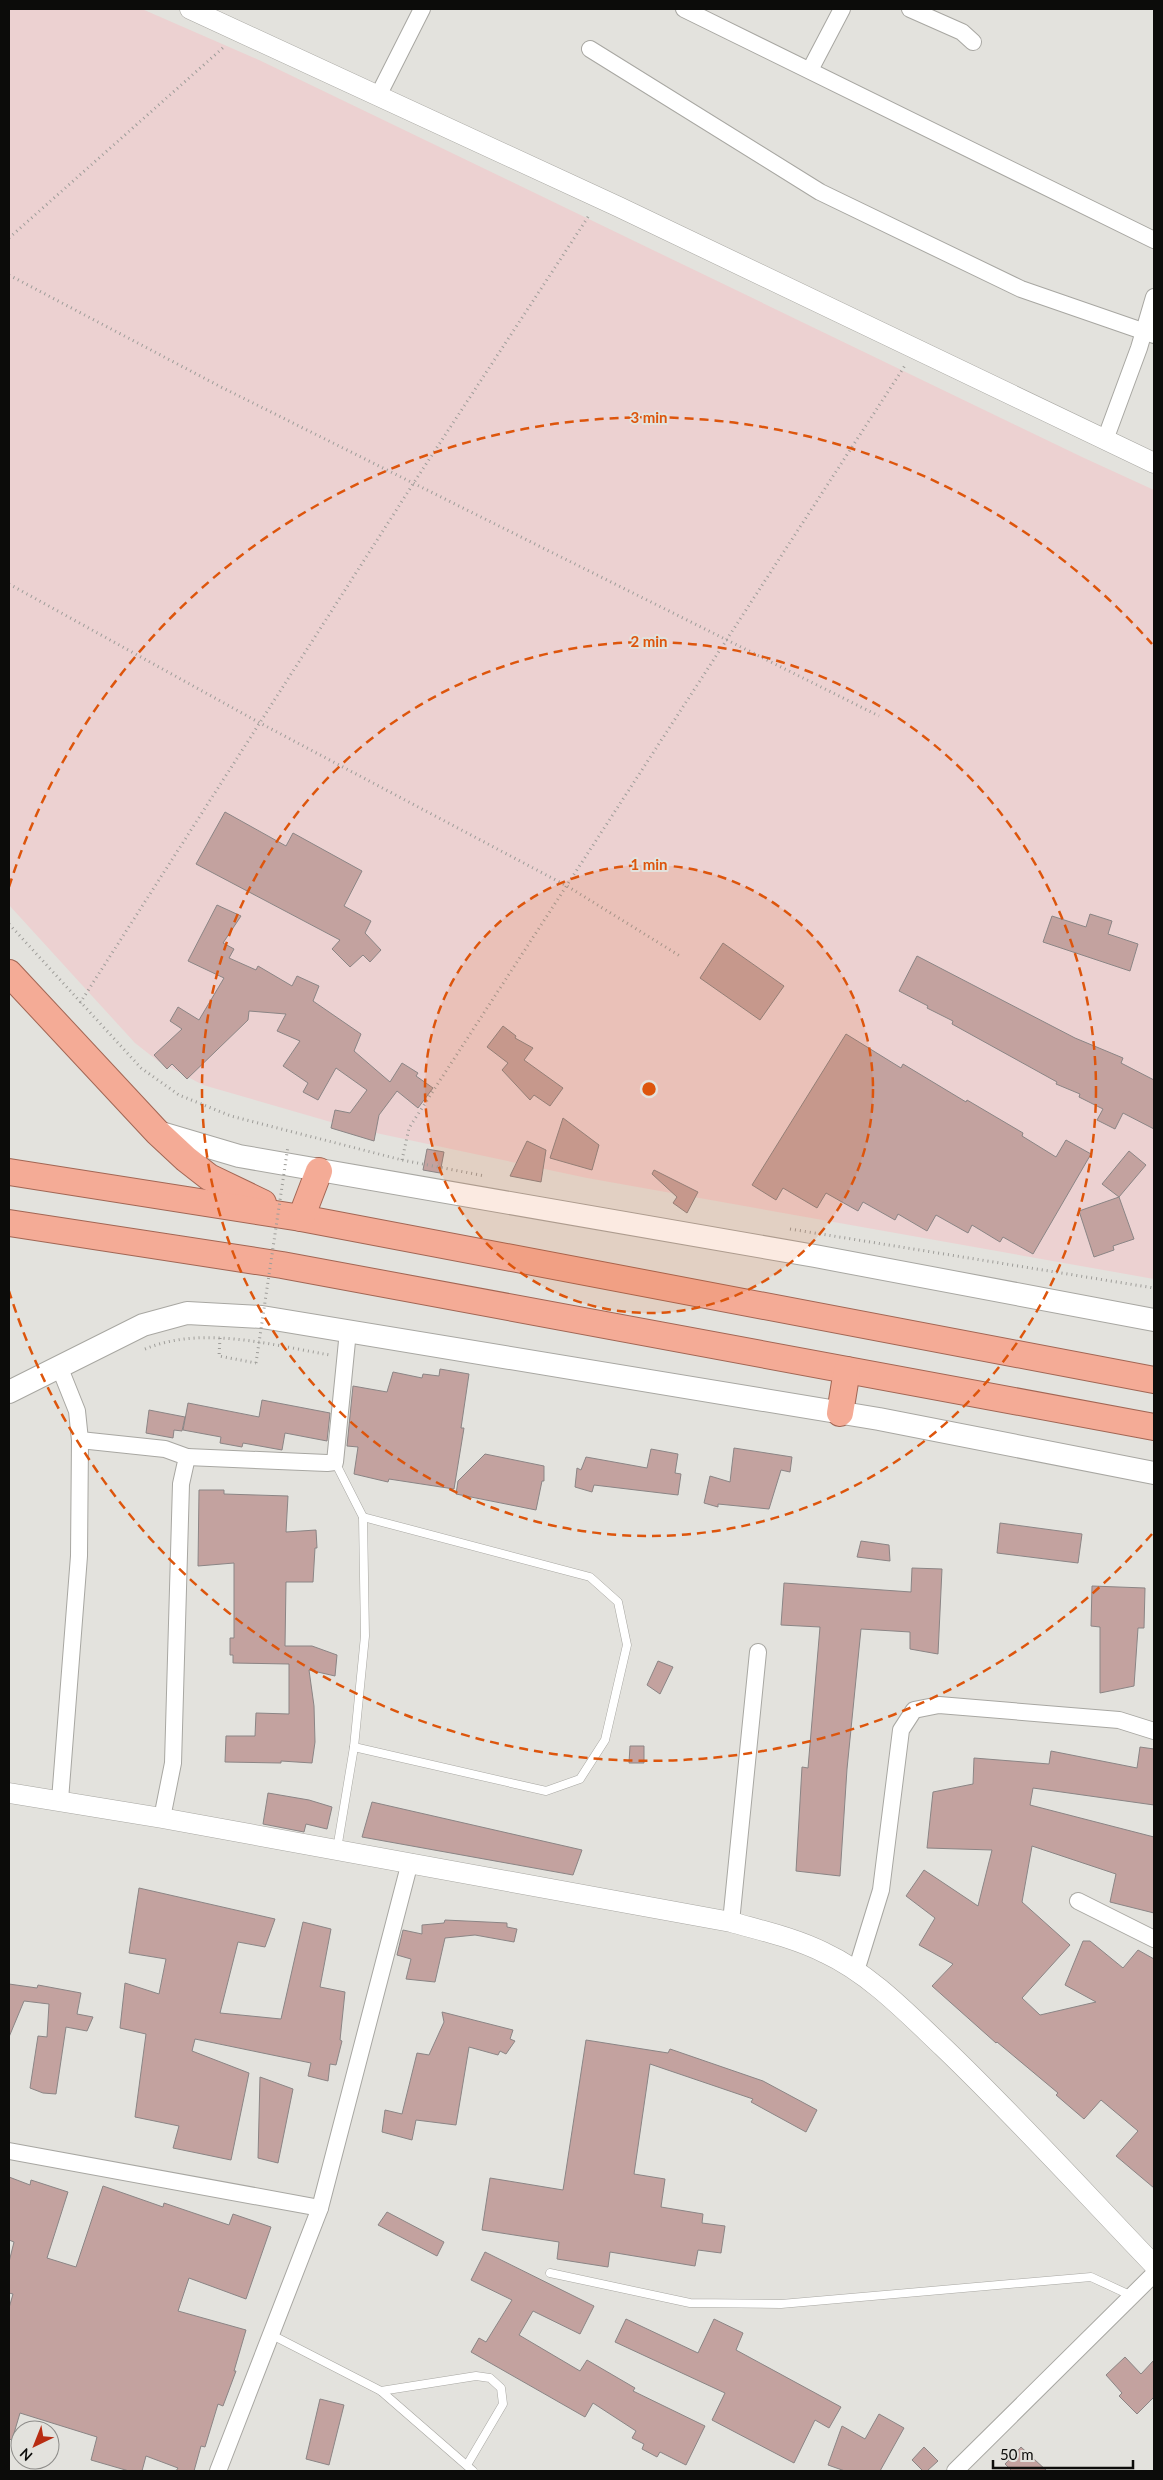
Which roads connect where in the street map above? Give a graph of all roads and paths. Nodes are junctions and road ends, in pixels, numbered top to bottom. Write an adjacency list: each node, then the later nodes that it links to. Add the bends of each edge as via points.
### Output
1 (190, 9): 7 (street)
2 (422, 9): 11 (street)
3 (684, 9): 6 (street)
4 (842, 9): 10 (street)
5 (910, 9): 8 (street, via 962,32)
6 (706, 14): 10 (street)
7 (241, 32): 11 (street); 13 (path)
8 (973, 42)
9 (590, 49): 17 (street, via 820,192 1021,290)
10 (810, 70): 14 (street)
11 (378, 96): 12 (street)
12 (600, 198): 18 (street); 21 (path)
13 (9, 238)
14 (1154, 240)
15 (9, 275): 21 (path, via 221,388)
16 (1154, 297): 17 (street)
17 (1149, 333): 19 (street)
18 (916, 350): 19 (street); 23 (path)
19 (1105, 440): 20 (street)
20 (1154, 463)
21 (413, 484): 23 (path); 25 (path)
22 (9, 584): 25 (path)
23 (726, 641): 24 (path); 26 (path)
24 (879, 716)
25 (260, 723): 26 (path); 30 (path)
26 (567, 886): 28 (path); 35 (path, via 409,1128)
27 (9, 924): 30 (path)
28 (680, 956)
29 (9, 973): 31 (highway)
30 (80, 1003): 32 (path, via 141,1068 179,1095 231,1116)
31 (157, 1132): 36 (main road, via 239,1156); 39 (highway, via 209,1177)
32 (332, 1142): 34 (path); 35 (path)
33 (288, 1146): 45 (path, bridge, via 256,1363 219,1356)
34 (330, 1148)
35 (402, 1160): 38 (path)
36 (318, 1171): 39 (highway); 43 (main road, via 815,1256)
37 (9, 1172): 39 (highway)
38 (488, 1176)
39 (296, 1217): 50 (highway)
40 (9, 1223): 49 (highway, via 282,1265)
41 (789, 1229): 42 (path)
42 (1154, 1288)
43 (1154, 1320)
44 (348, 1331): 47 (street); 48 (main road, via 262,1317 187,1313 143,1325); 52 (main road)
45 (220, 1338): 46 (path, via 191,1338); 47 (path)
46 (140, 1351)
47 (346, 1357): 56 (street)
48 (58, 1366): 51 (main road); 54 (street, via 77,1411)
49 (847, 1370): 52 (highway); 53 (highway)
50 (1154, 1380)
51 (9, 1392)
52 (840, 1413): 57 (main road)
53 (1154, 1427)
54 (80, 1440): 55 (street, via 165,1449); 63 (street, via 78,1556)
55 (187, 1457): 56 (street); 64 (street, via 181,1484 172,1763)
56 (335, 1462): 58 (lane)
57 (1154, 1473)
58 (363, 1517): 61 (lane, via 365,1636); 61 (lane, via 590,1577 618,1602 627,1645 605,1740 580,1779 546,1792)
59 (758, 1652): 68 (street)
60 (1154, 1731): 70 (street, via 1119,1720 939,1705 914,1710 901,1730 881,1890)
61 (354, 1747): 65 (lane)
62 (9, 1793): 63 (street)
63 (60, 1800): 64 (street)
64 (162, 1818): 65 (street)
65 (337, 1849): 66 (street)
66 (410, 1862): 68 (street); 72 (street)
67 (1078, 1901): 69 (street)
68 (731, 1922): 70 (street, via 786,1937 826,1953)
69 (1154, 1939)
70 (856, 1971): 73 (street, via 893,1999 982,2085)
71 (9, 2151): 72 (street)
72 (320, 2208): 77 (street)
73 (1154, 2265)
74 (550, 2273): 76 (lane, via 690,2303 781,2304 1091,2277)
75 (1154, 2274): 76 (street)
76 (1132, 2296): 82 (street)
77 (272, 2334): 78 (lane); 80 (street)
78 (381, 2391): 79 (lane); 79 (lane, via 476,2376 490,2378 501,2388 503,2404)
79 (466, 2465): 81 (lane)
80 (218, 2471)
81 (473, 2471)
82 (955, 2471)

